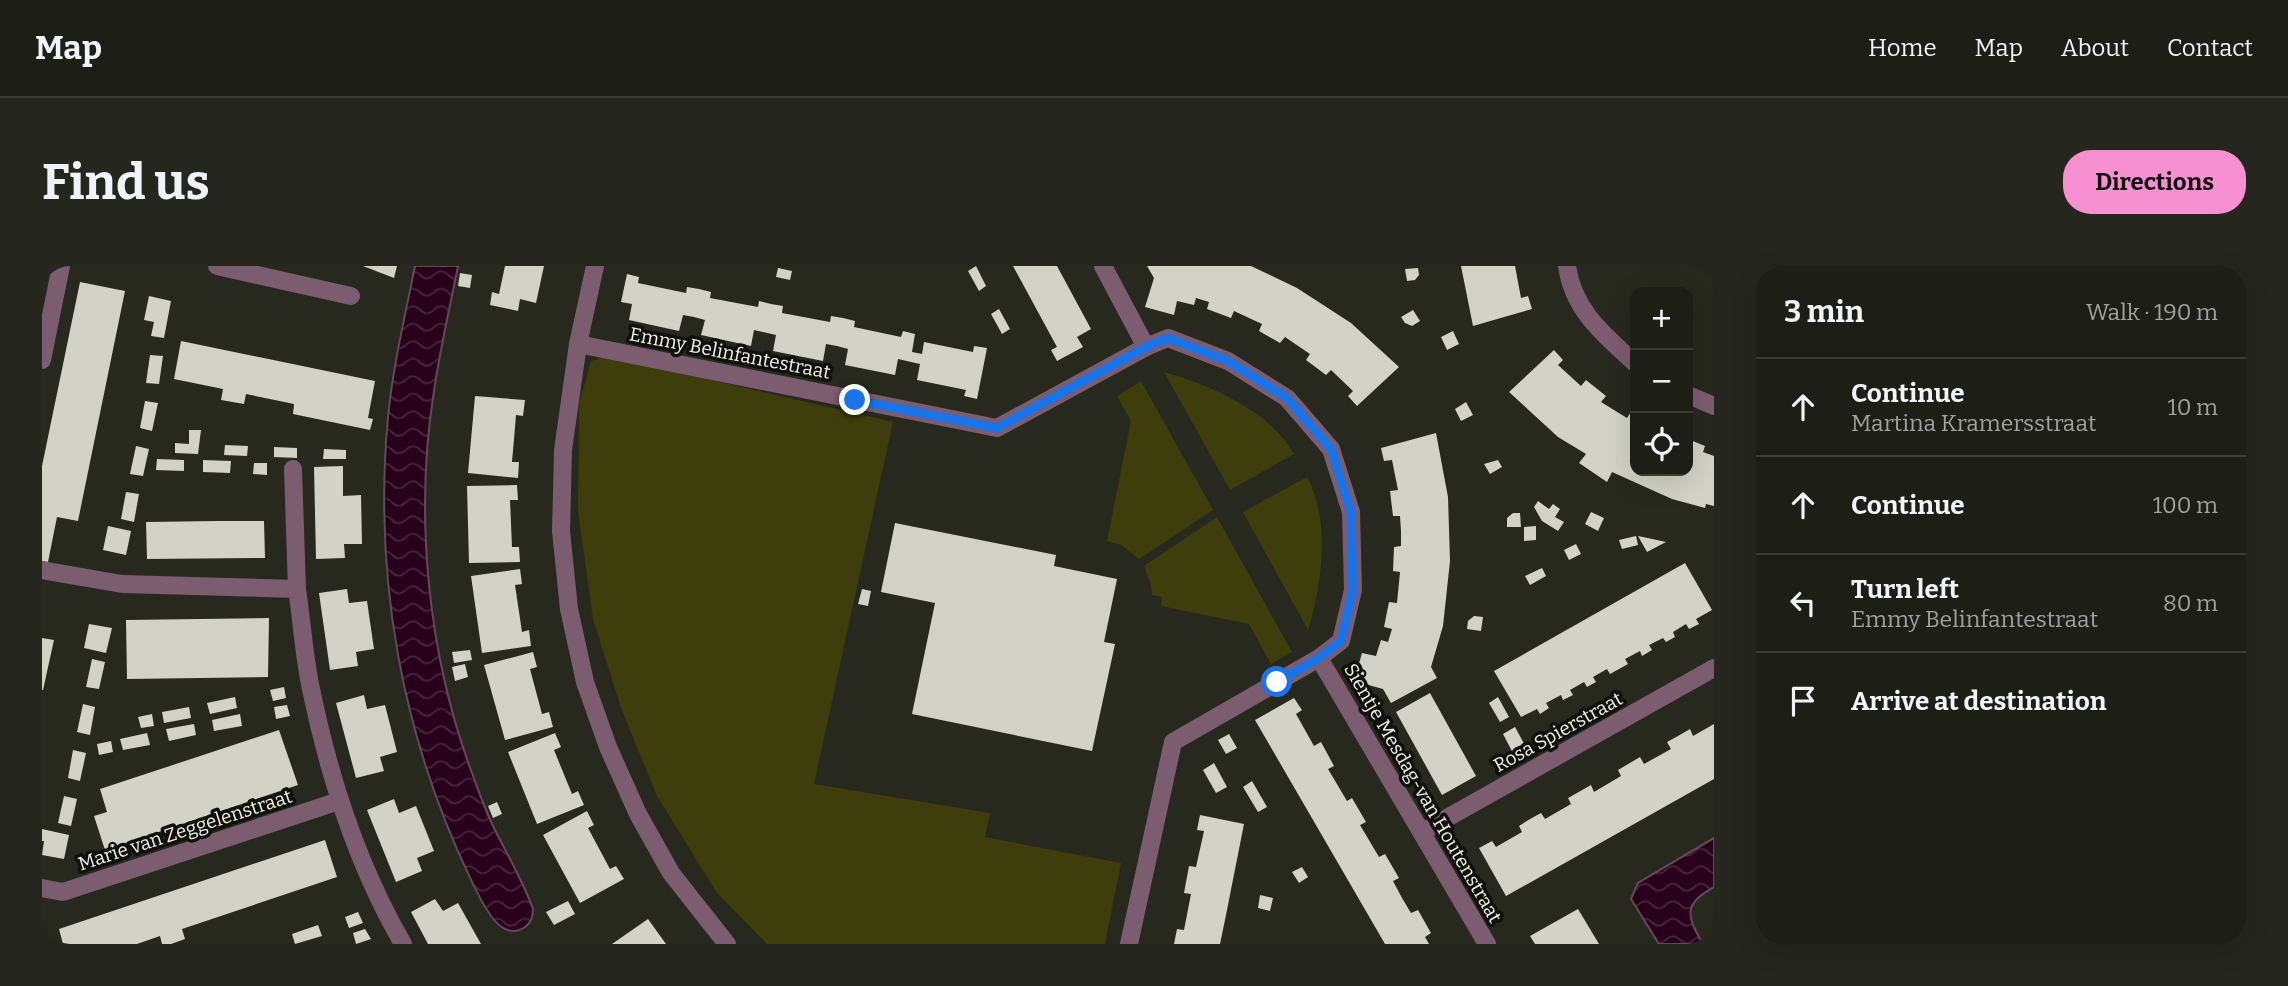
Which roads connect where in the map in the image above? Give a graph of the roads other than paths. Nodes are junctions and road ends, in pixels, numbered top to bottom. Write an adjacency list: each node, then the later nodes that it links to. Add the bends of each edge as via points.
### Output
1 (61, 266): 10 (street)
2 (217, 266): 6 (street)
3 (595, 266): 7 (street)
4 (1103, 266): 8 (street)
5 (1567, 266): 9 (street, via 1581,308)
6 (351, 296)
7 (578, 344): 8 (street, Emmy Belinfantestraat, via 997,428); 22 (street, via 563,450 561,531 569,609 585,682 638,814 671,873)
8 (1146, 347): 16 (street, Sientje Mesdag-van Houtenstraat, via 1168,338 1228,361 1287,398 1331,449 1351,512 1353,590 1341,641)
9 (1630, 359)
10 (42, 360)
11 (1693, 397): 12 (street)
12 (1714, 406)
13 (293, 468): 15 (street)
14 (42, 570): 15 (street, via 122,584)
15 (297, 589): 18 (street, via 310,688)
16 (1319, 658): 19 (street, Sientje Mesdag-van Houtenstraat); 23 (street, via 1173,742)
17 (1714, 668): 19 (street, Rosa Spierstraat)
18 (339, 801): 20 (street, Marie van Zeggelenstraat, via 63,892); 21 (street)
19 (1422, 832): 24 (street, Sientje Mesdag-van Houtenstraat)
20 (42, 888)
21 (403, 944)
22 (727, 944)
23 (1129, 944)
24 (1487, 944)

